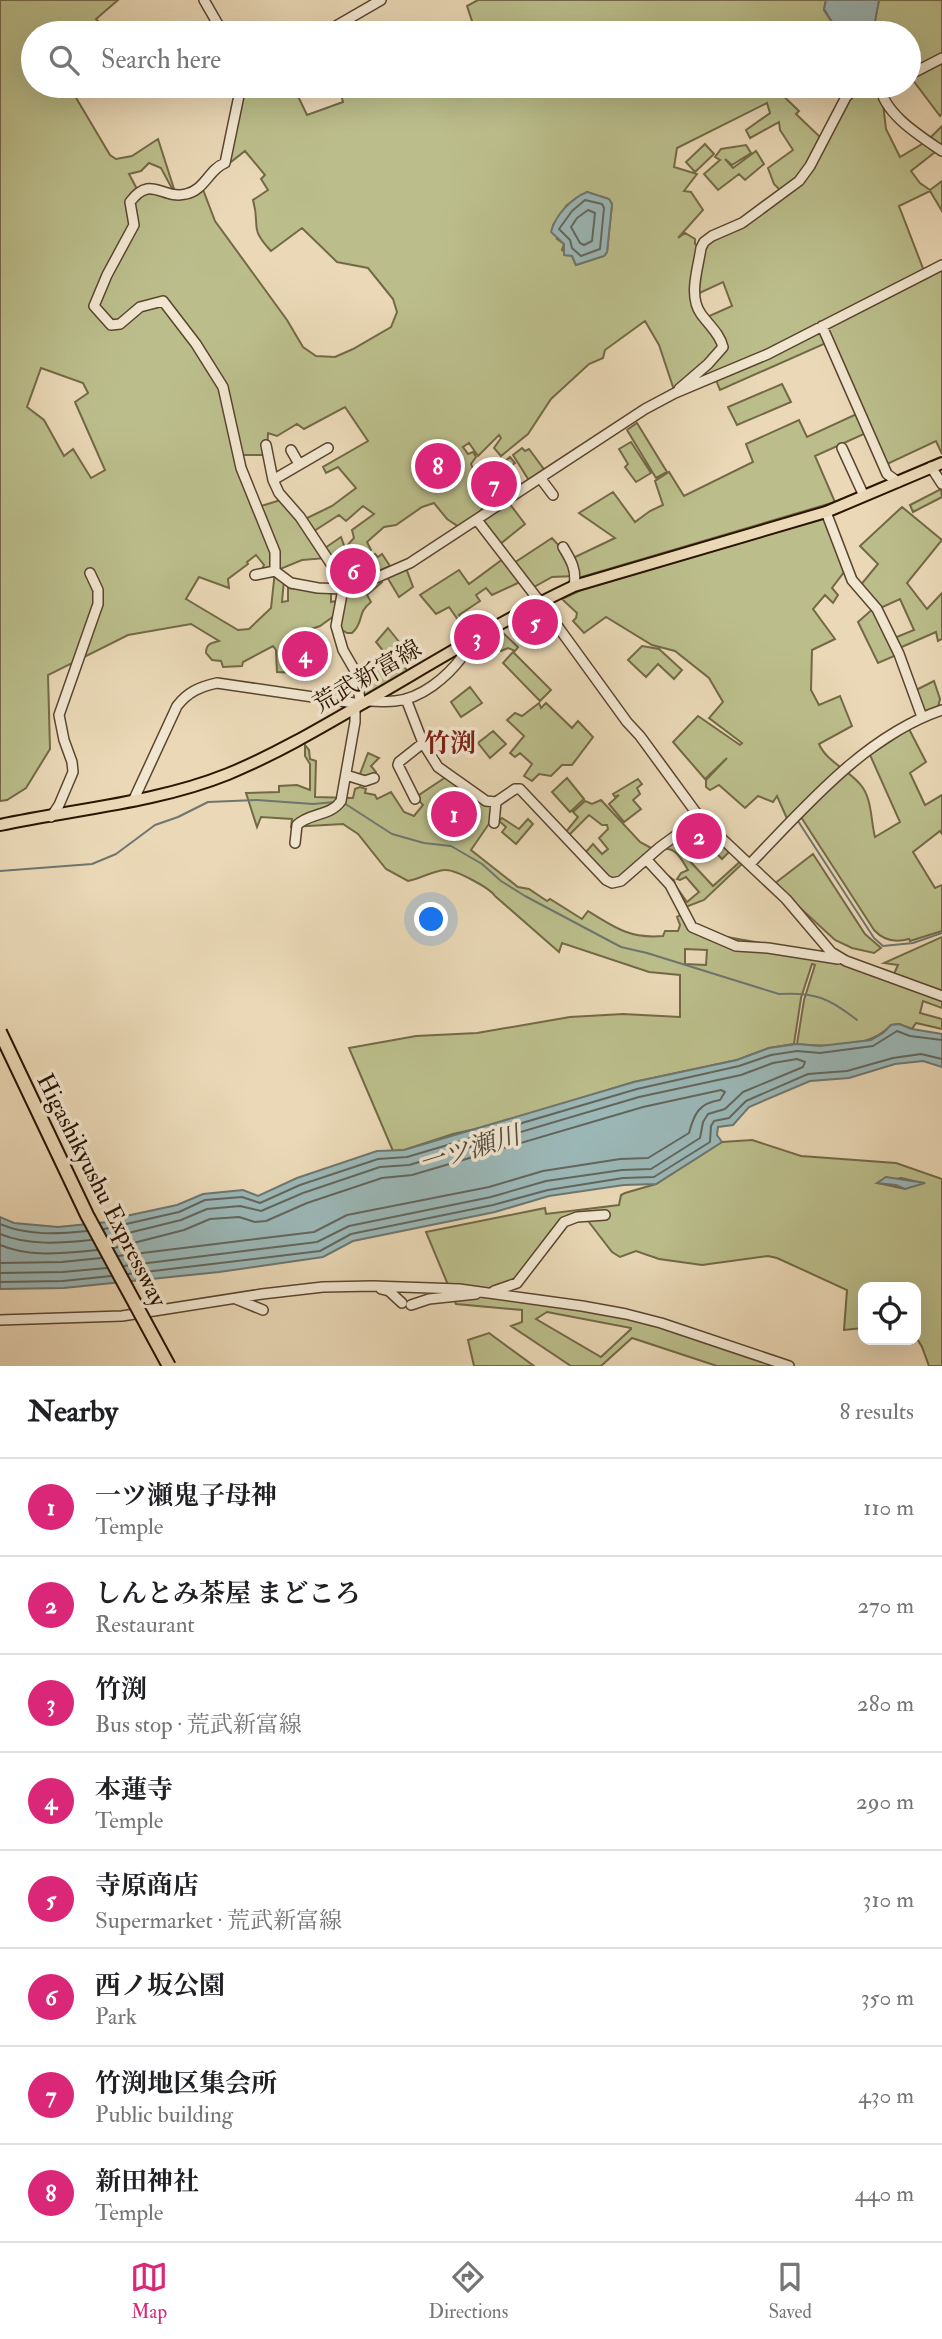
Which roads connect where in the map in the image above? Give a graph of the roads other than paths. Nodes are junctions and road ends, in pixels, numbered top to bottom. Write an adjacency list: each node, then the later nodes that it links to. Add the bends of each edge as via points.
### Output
1 (204, 0): 3 (street)
2 (381, 0): 4 (street)
3 (216, 21)
4 (345, 21)
5 (942, 58): 6 (street)
6 (921, 69)
7 (239, 98): 29 (street, via 225,163 202,187 176,195 151,188 138,191 130,202 134,225 94,306 111,325 120,324 140,306 163,301 195,344 223,387 241,468 275,552)
8 (845, 98): 13 (street, via 799,181 743,223 704,242 694,295 697,308 723,347)
9 (884, 98): 10 (street, via 899,118)
10 (942, 151)
11 (942, 265): 12 (street)
12 (822, 326): 13 (street); 22 (street, via 887,474)
13 (675, 393): 20 (street)
14 (266, 445): 21 (street)
15 (328, 448): 18 (street)
16 (842, 449): 25 (street)
17 (291, 450): 18 (street)
18 (299, 464): 21 (street)
19 (937, 465): 22 (main road, 荒武新富線); 23 (street)
20 (541, 479): 24 (street); 27 (street)
21 (273, 480): 33 (street, via 341,579)
22 (898, 482): 25 (main road, 荒武新富線)
23 (942, 484)
24 (553, 495)
25 (864, 496): 26 (main road, 荒武新富線)
26 (826, 512): 32 (main road, 荒武新富線); 39 (street, via 852,580 877,609 899,654)
27 (477, 520): 33 (street, via 410,562); 34 (street)
28 (563, 547): 32 (street, via 574,566)
29 (275, 571): 31 (street); 33 (street, via 291,583)
30 (90, 573): 46 (street, via 98,604 59,715 73,772)
31 (255, 575)
32 (574, 586): 34 (main road, 荒武新富線)
33 (343, 589): 37 (street, via 336,626 354,668)
34 (540, 602): 35 (main road, 荒武新富線); 47 (street)
35 (460, 647): 36 (street, via 462,657 443,678); 37 (main road, 荒武新富線)
36 (405, 699): 37 (street); 40 (street)
37 (361, 704): 41 (street); 43 (main road, 荒武新富線, via 227,775); 43 (street, via 217,683 198,688 177,706)
38 (942, 710): 39 (street)
39 (922, 717): 52 (street, via 845,770)
40 (423, 743): 44 (street, via 398,765); 45 (street, via 438,767 486,801)
41 (346, 775): 42 (street, via 365,781); 50 (street, via 337,808 302,820)
42 (374, 778)
43 (134, 799): 46 (main road, 荒武新富線)
44 (415, 799)
45 (496, 802): 48 (street); 51 (street, via 520,789 612,883 621,881)
46 (51, 817): 49 (main road, 荒武新富線)
47 (700, 818): 51 (street); 52 (street)
48 (494, 824)
49 (0, 825)
50 (295, 843)
51 (646, 859): 53 (street, via 670,885 692,926 736,946)
52 (750, 864): 53 (street, via 831,953)
53 (846, 961): 54 (street)
54 (942, 996)
55 (0, 1032): 62 (highway, Higashikyushu Expressway, bridge, via 88,1215)
56 (605, 1215): 58 (street, via 564,1222 517,1283)
57 (373, 1286): 58 (street); 58 (street, via 406,1304); 59 (street)
58 (485, 1293): 63 (street, via 662,1323)
59 (234, 1298): 60 (street); 61 (street, via 122,1316)
60 (263, 1310)
61 (0, 1320)
62 (169, 1366)
63 (789, 1366)

